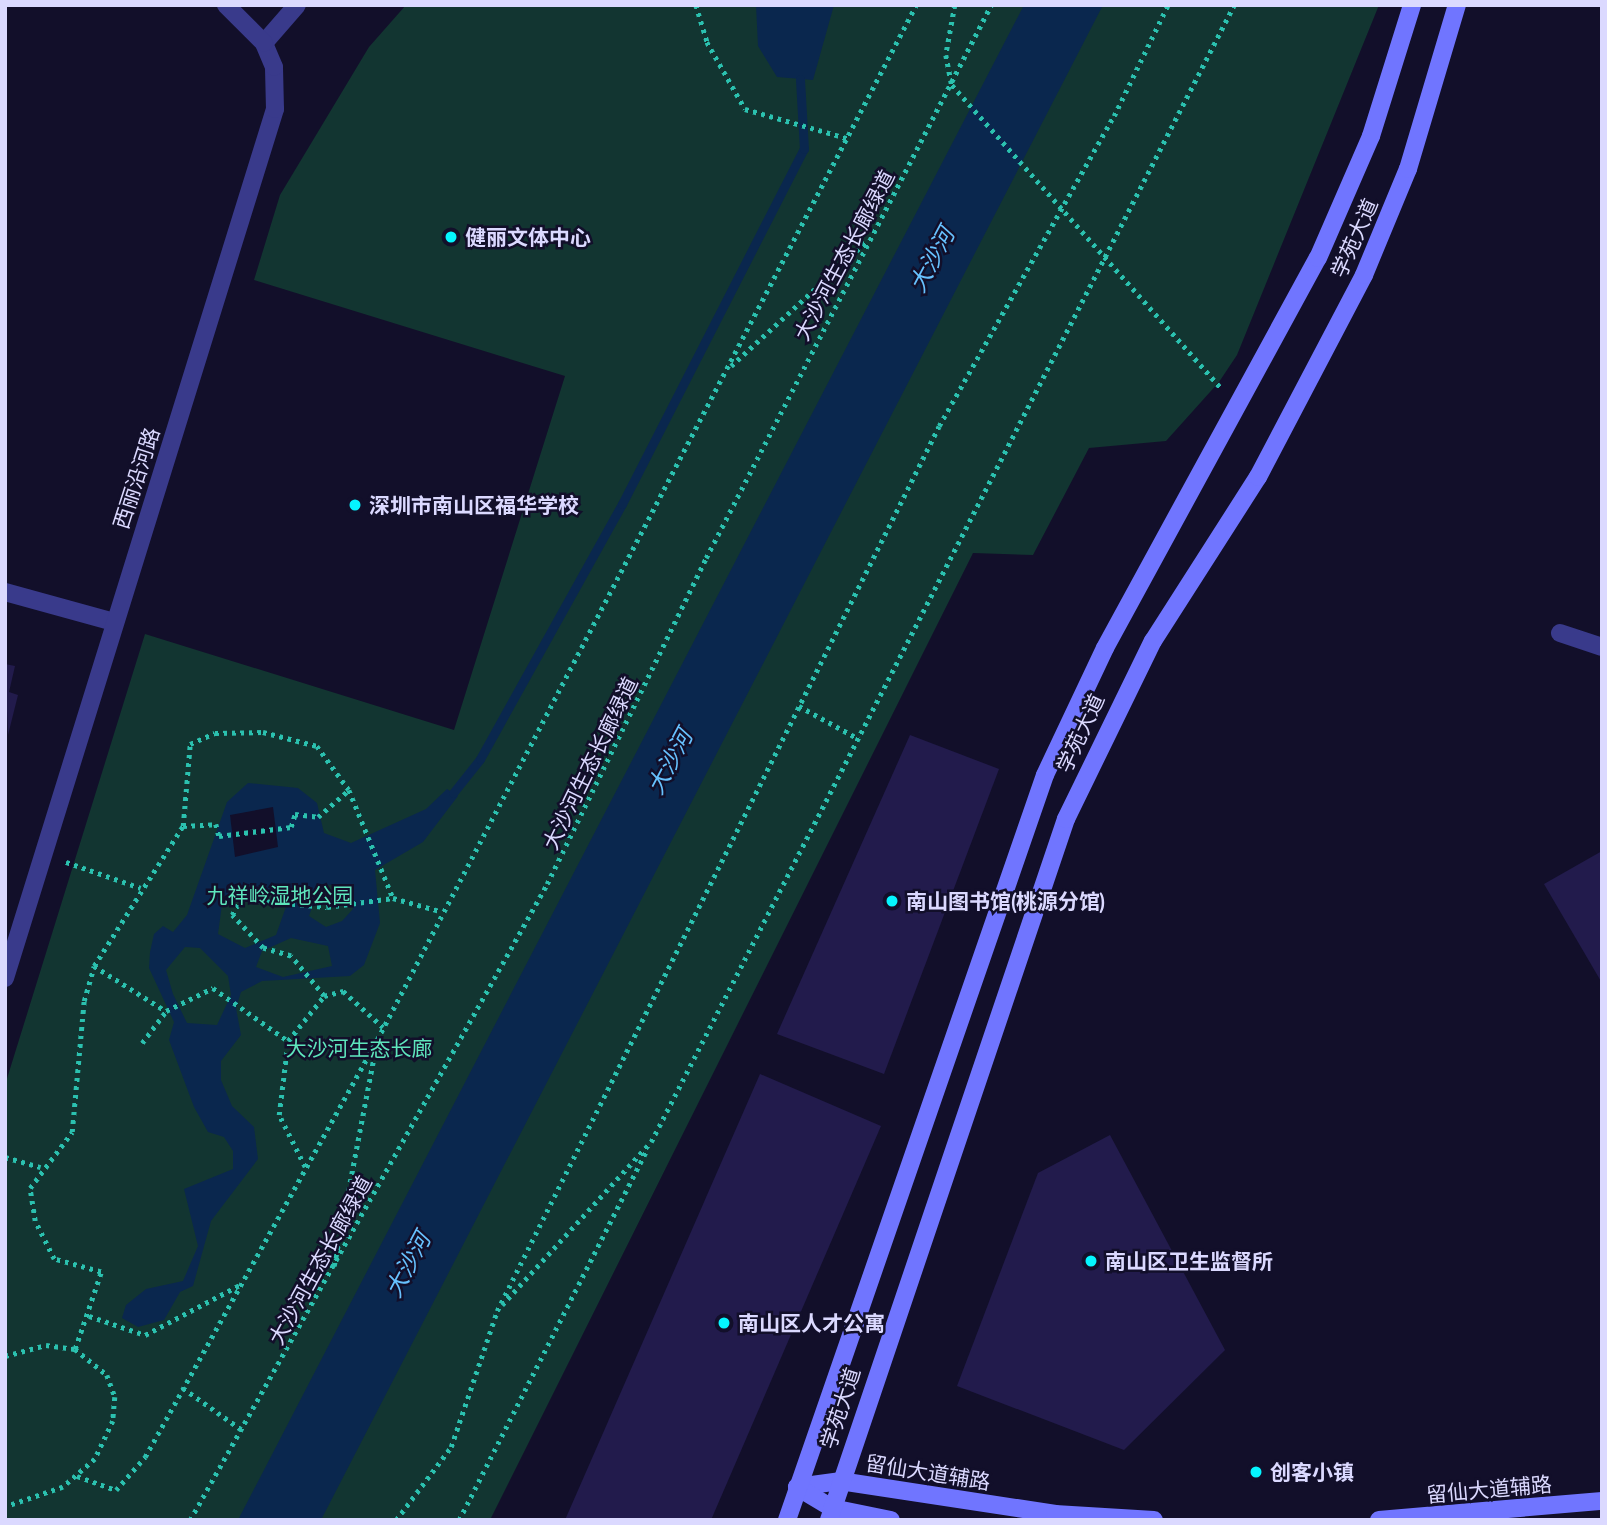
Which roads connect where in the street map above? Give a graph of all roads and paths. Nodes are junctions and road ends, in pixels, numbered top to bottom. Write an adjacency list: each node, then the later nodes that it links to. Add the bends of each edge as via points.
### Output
1 (226, 5): 11 (street, 西丽沿河路)
2 (297, 5): 11 (street)
3 (696, 5): 13 (path, via 707,42 745,109)
4 (916, 5): 13 (path)
5 (955, 5): 12 (path, via 946,55)
6 (991, 5): 12 (path, 大沙河生态长廊绿道)
7 (1168, 5): 14 (path)
8 (1234, 5): 16 (path)
9 (1412, 5): 53 (street, 学苑大道, via 1371,136 1318,258 1105,648 1045,775)
10 (1457, 5): 52 (street, 学苑大道, via 1408,169 1364,275 1258,477 1153,641 1066,819)
11 (264, 43): 20 (street, 西丽沿河路, via 274,66 275,109)
12 (952, 86): 14 (path); 15 (path, 大沙河生态长廊绿道)
13 (847, 138): 17 (path)
14 (1060, 210): 16 (path); 23 (path, via 939,426)
15 (869, 239): 17 (path); 43 (path, 大沙河生态长廊绿道, via 547,884)
16 (1104, 260): 18 (path); 24 (path)
17 (727, 370): 30 (path)
18 (1219, 382)
19 (5, 592): 20 (street)
20 (114, 622): 27 (street, 西丽沿河路)
21 (1560, 633): 22 (street)
22 (1602, 647)
23 (799, 706): 24 (path); 45 (path)
24 (859, 739): 39 (path)
25 (349, 790): 26 (path, via 318,817 295,814 291,827 219,836 216,824); 26 (path, via 317,746 262,732 215,733 190,744 184,758); 29 (path)
26 (183, 826): 28 (path)
27 (43, 854): 28 (path); 32 (street, 西丽沿河路)
28 (141, 888): 31 (path)
29 (393, 898): 30 (path); 33 (path, via 327,907 241,899 232,915 263,948 291,956)
30 (440, 911): 35 (path)
31 (94, 966): 34 (path); 41 (path, via 84,1001 76,1119)
32 (5, 978)
33 (324, 996): 35 (path, via 343,991); 37 (path)
34 (166, 1011): 37 (path, via 213,988); 38 (path)
35 (383, 1027): 36 (path)
36 (377, 1040): 42 (path); 43 (path)
37 (288, 1041): 42 (path, via 279,1115)
38 (142, 1043)
39 (651, 1142): 45 (path); 59 (path)
40 (5, 1157): 41 (path)
41 (41, 1167): 46 (path, via 32,1201 54,1259 101,1272)
42 (305, 1168): 44 (path)
43 (332, 1272): 50 (path, 大沙河生态长廊绿道)
44 (240, 1285): 46 (path, via 145,1335); 49 (path)
45 (497, 1311): 58 (path, via 451,1447)
46 (89, 1316): 47 (path)
47 (75, 1349): 48 (path, via 46,1345); 51 (path, via 107,1375 115,1397 106,1442)
48 (5, 1356)
49 (183, 1388): 50 (path); 51 (path, via 145,1457 116,1490)
50 (242, 1430): 57 (path, 大沙河生态长廊绿道)
51 (77, 1476): 55 (path, via 41,1498)
52 (840, 1481): 53 (street, 留仙大道辅路); 56 (street, 学苑大道); 62 (street, 留仙大道辅路, via 1055,1514)
53 (797, 1487): 56 (street); 60 (street, 学苑大道)
54 (1602, 1501): 63 (street, 留仙大道辅路)
55 (5, 1507)
56 (831, 1514): 61 (street)
57 (190, 1520)
58 (396, 1520)
59 (459, 1520)
60 (787, 1520)
61 (891, 1520)
62 (1154, 1520)
63 (1380, 1520)

